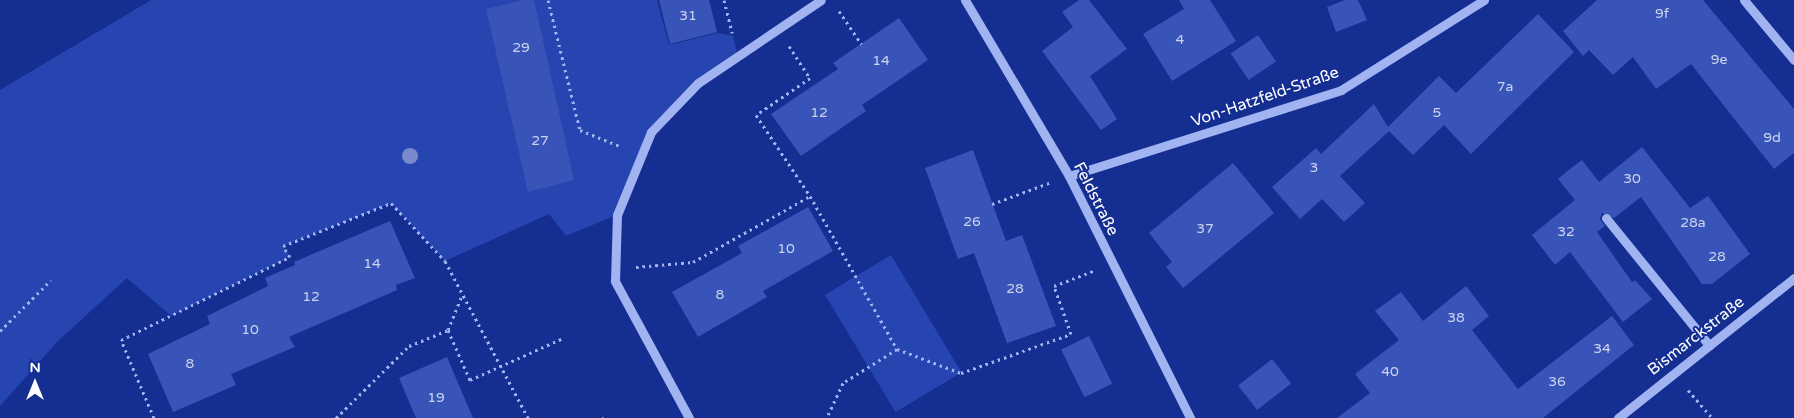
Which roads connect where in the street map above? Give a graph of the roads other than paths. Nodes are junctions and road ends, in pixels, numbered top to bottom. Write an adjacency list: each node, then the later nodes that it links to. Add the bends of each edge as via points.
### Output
1 (820, 0): 10 (street, via 691,90 651,132 617,214 615,281)
2 (965, 0): 6 (street, Feldstraße)
3 (1484, 0): 6 (street, Von-Hatzfeld-Straße, via 1341,90)
4 (1744, 0): 5 (street)
5 (1794, 60)
6 (1069, 176): 11 (street, Feldstraße)
7 (1606, 218): 9 (street)
8 (1794, 278): 9 (street, Bismarckstraße)
9 (1709, 345): 12 (street, Bismarckstraße)
10 (689, 418)
11 (1190, 418)
12 (1618, 418)

